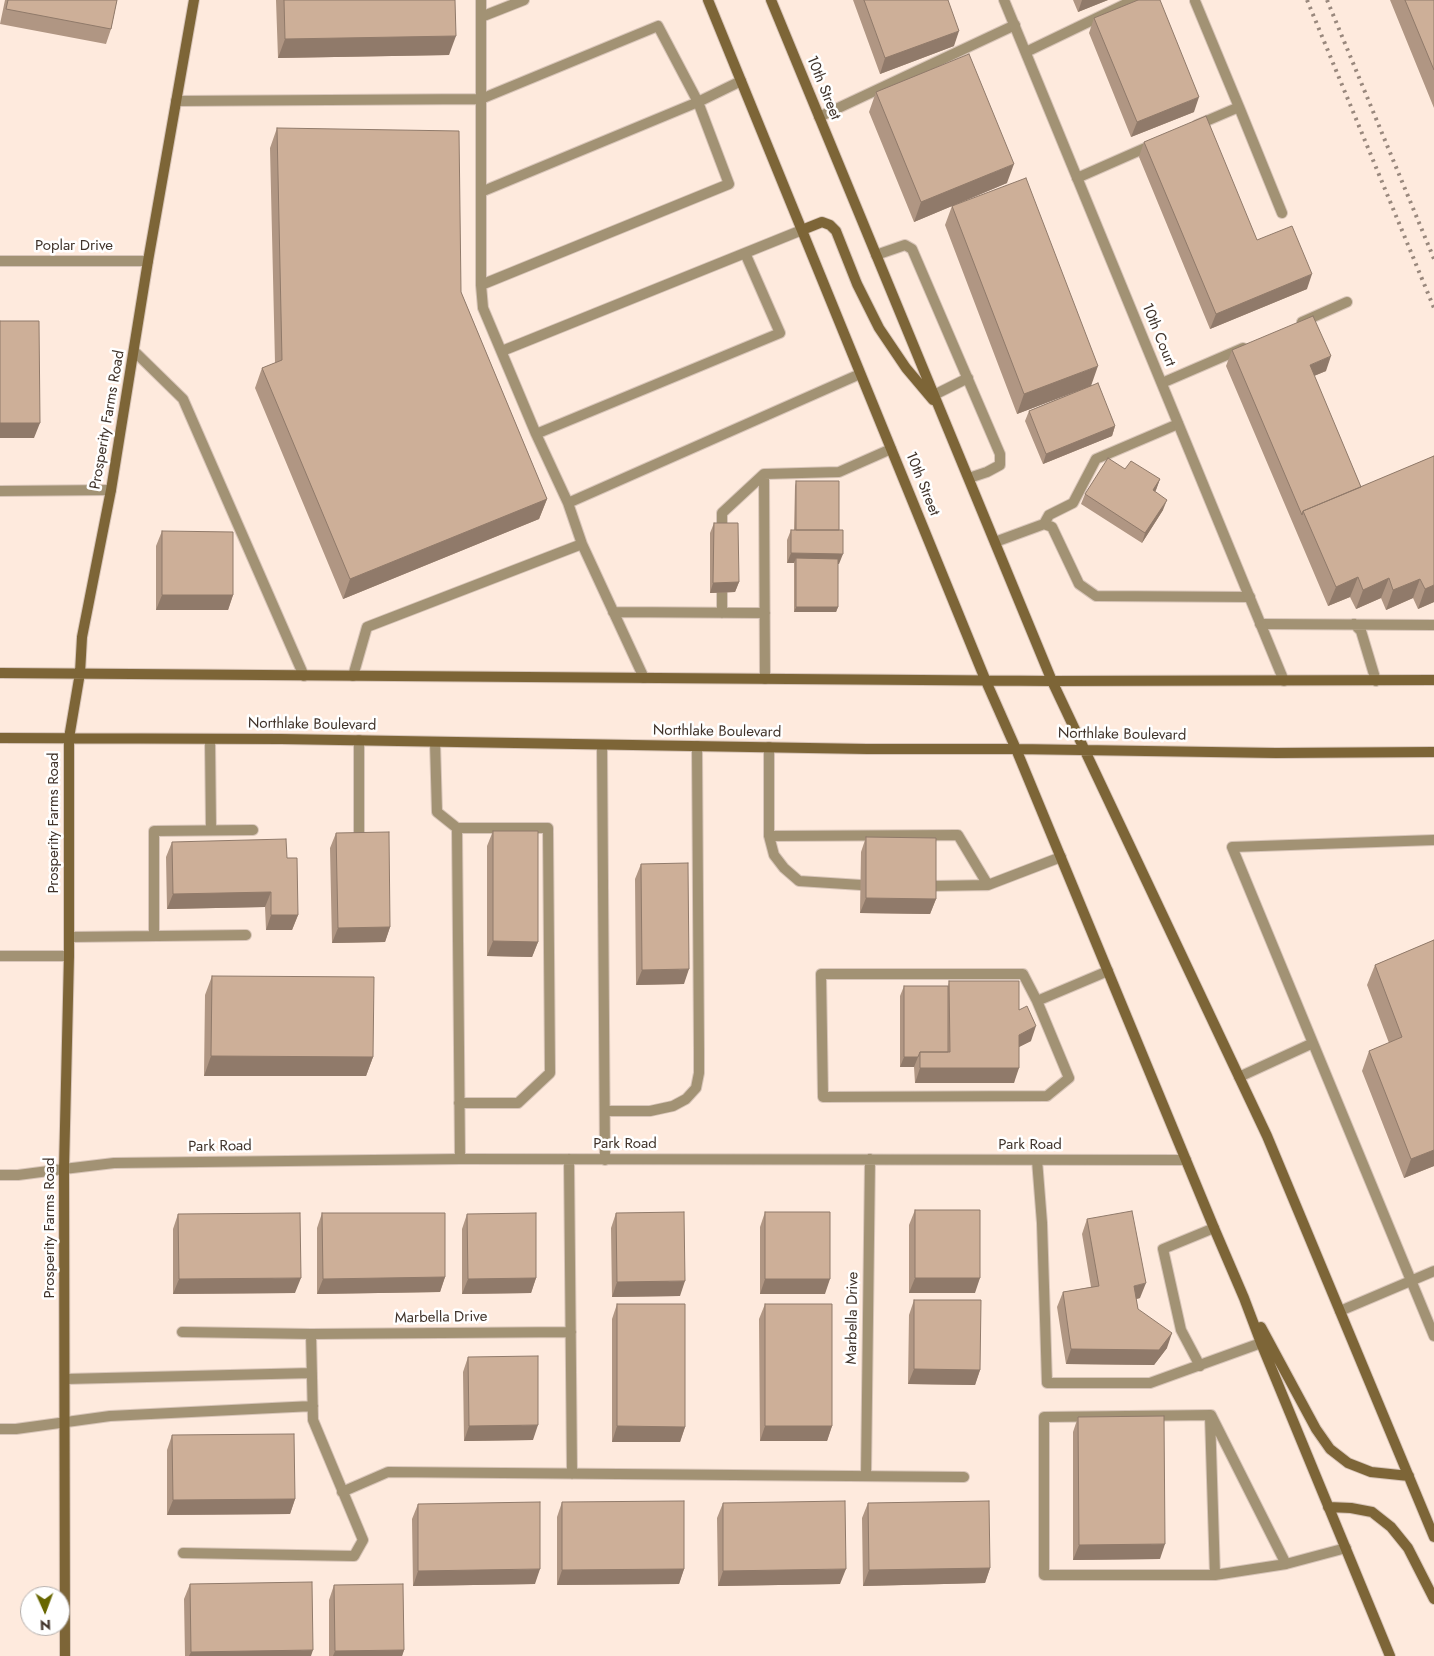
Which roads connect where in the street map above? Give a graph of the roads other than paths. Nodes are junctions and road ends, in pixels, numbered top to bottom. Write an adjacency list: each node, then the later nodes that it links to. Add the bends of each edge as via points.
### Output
1 (194, 0): 14 (main road, Prosperity Farms Road)
2 (481, 0): 9 (street)
3 (524, 0): 9 (street)
4 (708, 0): 12 (main road, 10th Street)
5 (770, 0): 17 (main road, 10th Street)
6 (1004, 0): 10 (street, 10th Court)
7 (1134, 0): 11 (street)
8 (1195, 1): 16 (street)
9 (481, 17): 13 (street)
10 (1015, 26): 11 (street, 10th Court); 17 (street)
11 (1026, 52): 20 (street, 10th Court)
12 (741, 81): 15 (street); 23 (main road, 10th Street)
13 (481, 99): 14 (street); 15 (street, via 658,26); 21 (street)
14 (176, 101): 27 (main road, Prosperity Farms Road)
15 (698, 102): 21 (street); 28 (street, via 729,184)
16 (1238, 107): 18 (street); 22 (street)
17 (819, 117): 25 (main road, 10th Street)
18 (1185, 131)
19 (1158, 143): 20 (street)
20 (1077, 178): 36 (street, 10th Court)
21 (481, 192): 28 (street)
22 (1282, 213)
23 (802, 230): 24 (street); 34 (main road, 10th Street); 38 (main road, 10th Street, via 822,222 836,231 857,284 880,328 906,368)
24 (745, 253): 32 (street); 40 (street, via 780,334)
25 (876, 255): 35 (street, via 905,245 912,249); 37 (main road, 10th Street)
26 (0, 260): 27 (street, Poplar Drive)
27 (148, 261): 33 (main road, Prosperity Farms Road)
28 (481, 286): 32 (street, via 483,308)
29 (1347, 302): 30 (street)
30 (1294, 325)
31 (1250, 345): 36 (street)
32 (502, 351): 40 (street)
33 (134, 352): 44 (main road, Prosperity Farms Road); 61 (street, via 183,399)
34 (860, 374): 41 (main road, 10th Street); 46 (street)
35 (968, 378): 37 (street); 43 (street, via 1000,454 1000,465)
36 (1162, 383): 39 (street, 10th Court)
37 (934, 395): 38 (main road, 10th Street)
38 (940, 409): 43 (main road, 10th Street)
39 (1178, 424): 47 (street, via 1096,459 1073,503 1049,515); 52 (street, 10th Court)
40 (536, 434): 46 (street)
41 (891, 449): 42 (street, via 839,472); 65 (main road, 10th Street)
42 (764, 474): 48 (street, via 722,513); 55 (street)
43 (968, 478): 49 (main road, 10th Street)
44 (111, 490): 45 (street); 60 (main road, Prosperity Farms Road, via 82,637)
45 (3, 493)
46 (568, 503): 50 (street)
47 (1044, 524): 49 (street); 52 (street, via 1052,527 1079,584 1096,596)
48 (722, 534)
49 (995, 542): 68 (main road, 10th Street)
50 (582, 544): 53 (street); 62 (street, via 367,627)
51 (722, 593): 54 (street)
52 (1250, 597): 56 (street, 10th Court)
53 (613, 612): 54 (street); 63 (street)
54 (722, 613): 55 (street)
55 (764, 613): 64 (street)
56 (1260, 624): 57 (street); 69 (street, 10th Court)
57 (1354, 624): 58 (street); 66 (street, via 1361,631)
58 (1434, 626)
59 (0, 673): 60 (main road)
60 (80, 673): 61 (main road); 71 (main road, Prosperity Farms Road)
61 (304, 676): 62 (main road)
62 (353, 676): 63 (main road)
63 (644, 678): 64 (main road)
64 (765, 678): 65 (main road)
65 (985, 679): 68 (main road); 78 (main road, 10th Street)
66 (1376, 680): 67 (main road); 69 (main road)
67 (1434, 680)
68 (1052, 681): 69 (main road); 79 (main road, 10th Street)
69 (1284, 681)
70 (0, 738): 71 (main road, Northlake Boulevard)
71 (69, 738): 72 (main road, Northlake Boulevard); 93 (main road, Prosperity Farms Road)
72 (210, 739): 73 (main road, Northlake Boulevard); 82 (street)
73 (358, 740): 74 (main road, Northlake Boulevard); 84 (street)
74 (435, 742): 75 (main road, Northlake Boulevard); 81 (street, via 437,812)
75 (602, 744): 76 (main road, Northlake Boulevard); 101 (street)
76 (697, 746): 77 (main road, Northlake Boulevard); 101 (street, via 699,1073 696,1088 674,1106 650,1111)
77 (769, 748): 78 (main road, Northlake Boulevard); 85 (street)
78 (1016, 748): 79 (main road, Northlake Boulevard); 87 (main road, 10th Street)
79 (1086, 750): 80 (main road, Northlake Boulevard); 99 (main road, 10th Street)
80 (1434, 752)
81 (457, 828): 100 (street); 100 (street, via 548,828 550,1063 550,1073 518,1103)
82 (211, 830): 83 (street); 92 (street, via 154,831)
83 (253, 830)
84 (359, 835)
85 (769, 836): 88 (street, via 774,855 799,881); 89 (street, via 958,835)
86 (1434, 840): 98 (street, via 1232,847)
87 (1061, 857): 89 (street); 96 (main road, 10th Street)
88 (860, 885)
89 (988, 885): 90 (street)
90 (930, 886)
91 (246, 935): 92 (street)
92 (154, 936): 93 (street)
93 (69, 937): 95 (main road, Prosperity Farms Road)
94 (0, 956): 95 (street)
95 (69, 956): 108 (main road, Prosperity Farms Road)
96 (1108, 971): 97 (street); 107 (main road, 10th Street)
97 (1037, 1001): 97 (street, via 1023,974 821,974 822,1097 1047,1096 1069,1078)
98 (1313, 1043): 99 (street); 112 (street)
99 (1239, 1076): 114 (main road, 10th Street)
100 (459, 1103): 102 (street)
101 (605, 1111): 104 (street)
102 (460, 1159): 103 (street, Park Road); 108 (street, Park Road, via 114,1163)
103 (569, 1159): 104 (street, Park Road); 116 (street)
104 (605, 1160): 105 (street, Park Road)
105 (870, 1160): 106 (street, Park Road); 128 (street, Marbella Drive)
106 (1037, 1160): 107 (street, Park Road); 120 (street, via 1047,1382 1150,1383)
107 (1186, 1160): 110 (main road, 10th Street)
108 (64, 1169): 109 (street, Park Road); 122 (main road, Prosperity Farms Road)
109 (0, 1176)
110 (1214, 1228): 113 (main road, 10th Street); 120 (street, via 1163,1249 1181,1330)
111 (1434, 1271): 112 (street)
112 (1411, 1280): 114 (street); 118 (street)
113 (1244, 1298): 119 (main road); 129 (main road, via 1330,1449 1348,1463 1371,1472)
114 (1340, 1312): 129 (main road, 10th Street)
115 (182, 1332): 117 (street, Marbella Drive)
116 (571, 1332): 117 (street, Marbella Drive); 127 (street)
117 (311, 1334): 121 (street)
118 (1434, 1336)
119 (1261, 1343): 120 (street); 132 (main road)
120 (1200, 1366)
121 (312, 1373): 122 (street); 123 (street)
122 (65, 1379): 125 (main road, Prosperity Farms Road)
123 (313, 1406): 125 (street, via 110,1416); 131 (street, via 313,1420)
124 (1210, 1415): 136 (street); 137 (street); 137 (street, via 1044,1417 1044,1575)
125 (64, 1422): 126 (street); 139 (main road, Prosperity Farms Road)
126 (0, 1429)
127 (572, 1474): 128 (street); 131 (street, via 388,1472)
128 (866, 1476): 130 (street)
129 (1409, 1476): 133 (main road, 10th Street)
130 (964, 1477)
131 (342, 1492): 135 (street, via 363,1540 354,1556)
132 (1328, 1506): 134 (main road); 138 (main road, via 1372,1512 1391,1527 1408,1548)
133 (1434, 1537)
134 (1346, 1548): 136 (street); 140 (main road)
135 (183, 1553)
136 (1286, 1564): 137 (street)
137 (1215, 1575)
138 (1434, 1599)
139 (65, 1656)
140 (1390, 1656)

